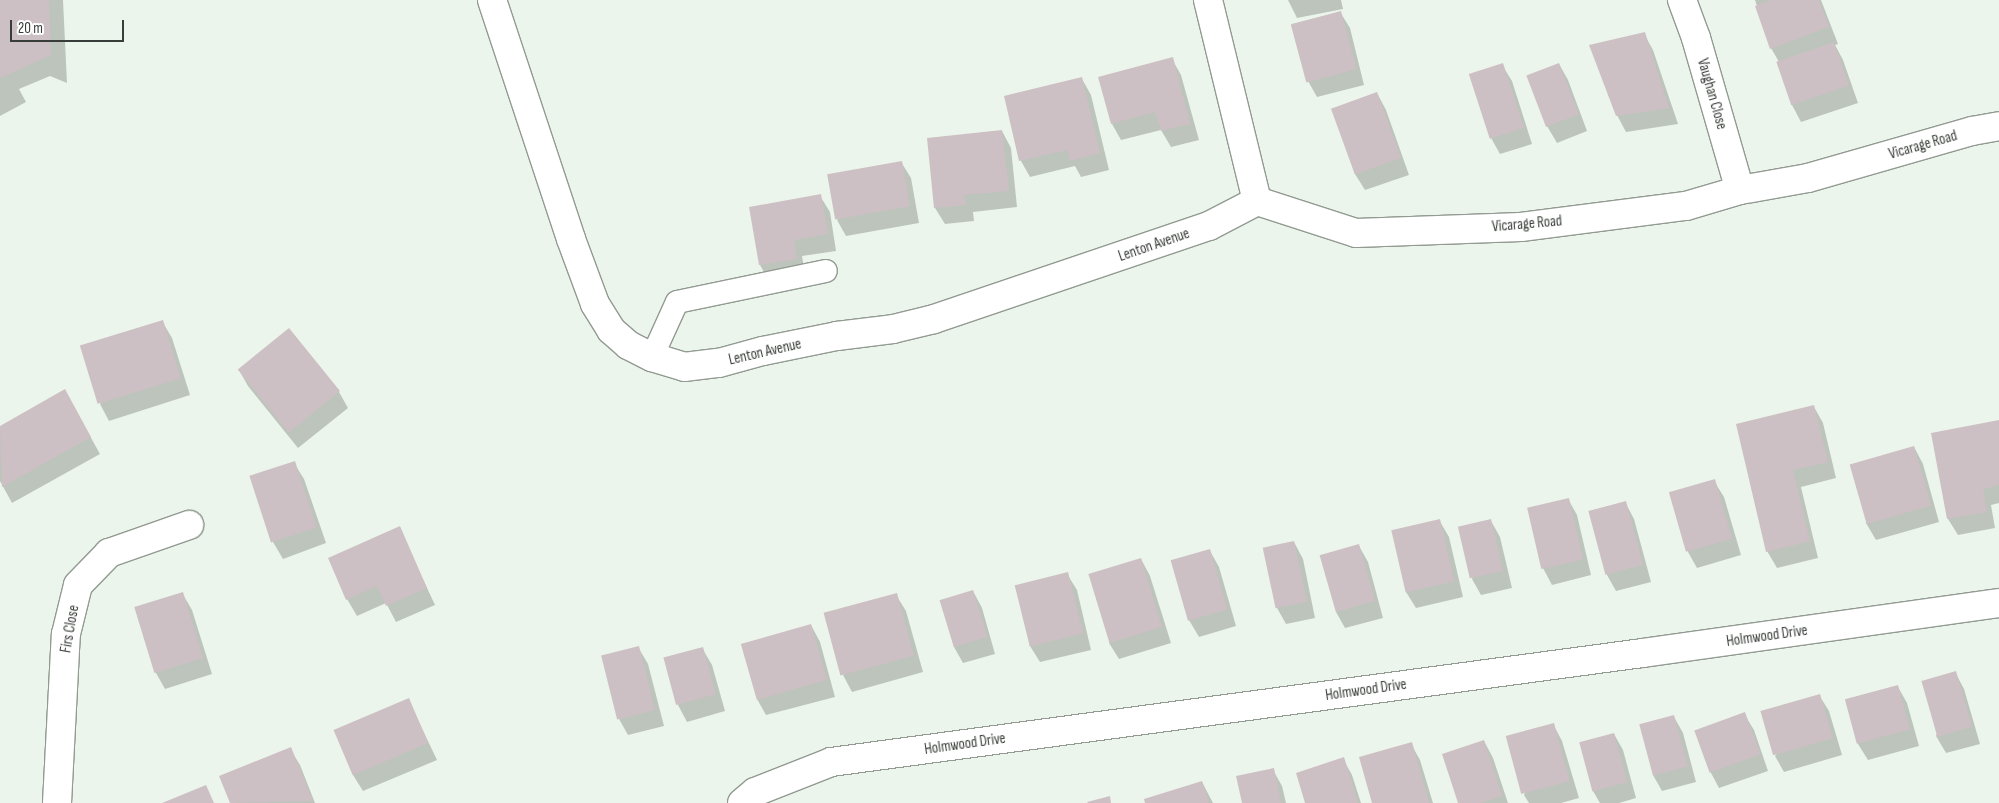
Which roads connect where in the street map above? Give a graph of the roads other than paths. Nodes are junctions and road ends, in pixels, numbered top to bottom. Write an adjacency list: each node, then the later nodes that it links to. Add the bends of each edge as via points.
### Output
1 (492, 0): 8 (street, Lenton Avenue, via 570,239 595,304 611,330 628,345)
2 (1208, 0): 6 (street)
3 (1682, 0): 5 (street, Vaughan Close)
4 (1999, 126): 5 (street, Vicarage Road, via 1808,178)
5 (1740, 190): 6 (street, Vicarage Road, via 1686,206 1522,227 1356,233)
6 (1257, 201): 8 (street, Lenton Avenue, via 1209,226 934,319 763,351 719,363 684,367)
7 (826, 272): 8 (lane, via 677,302)
8 (652, 357)
9 (189, 525): 11 (street, Firs Close, via 109,553 78,585 66,634)
10 (1999, 603): 12 (street, Holmwood Drive, via 831,762 755,792)
11 (57, 803)
12 (742, 803)

